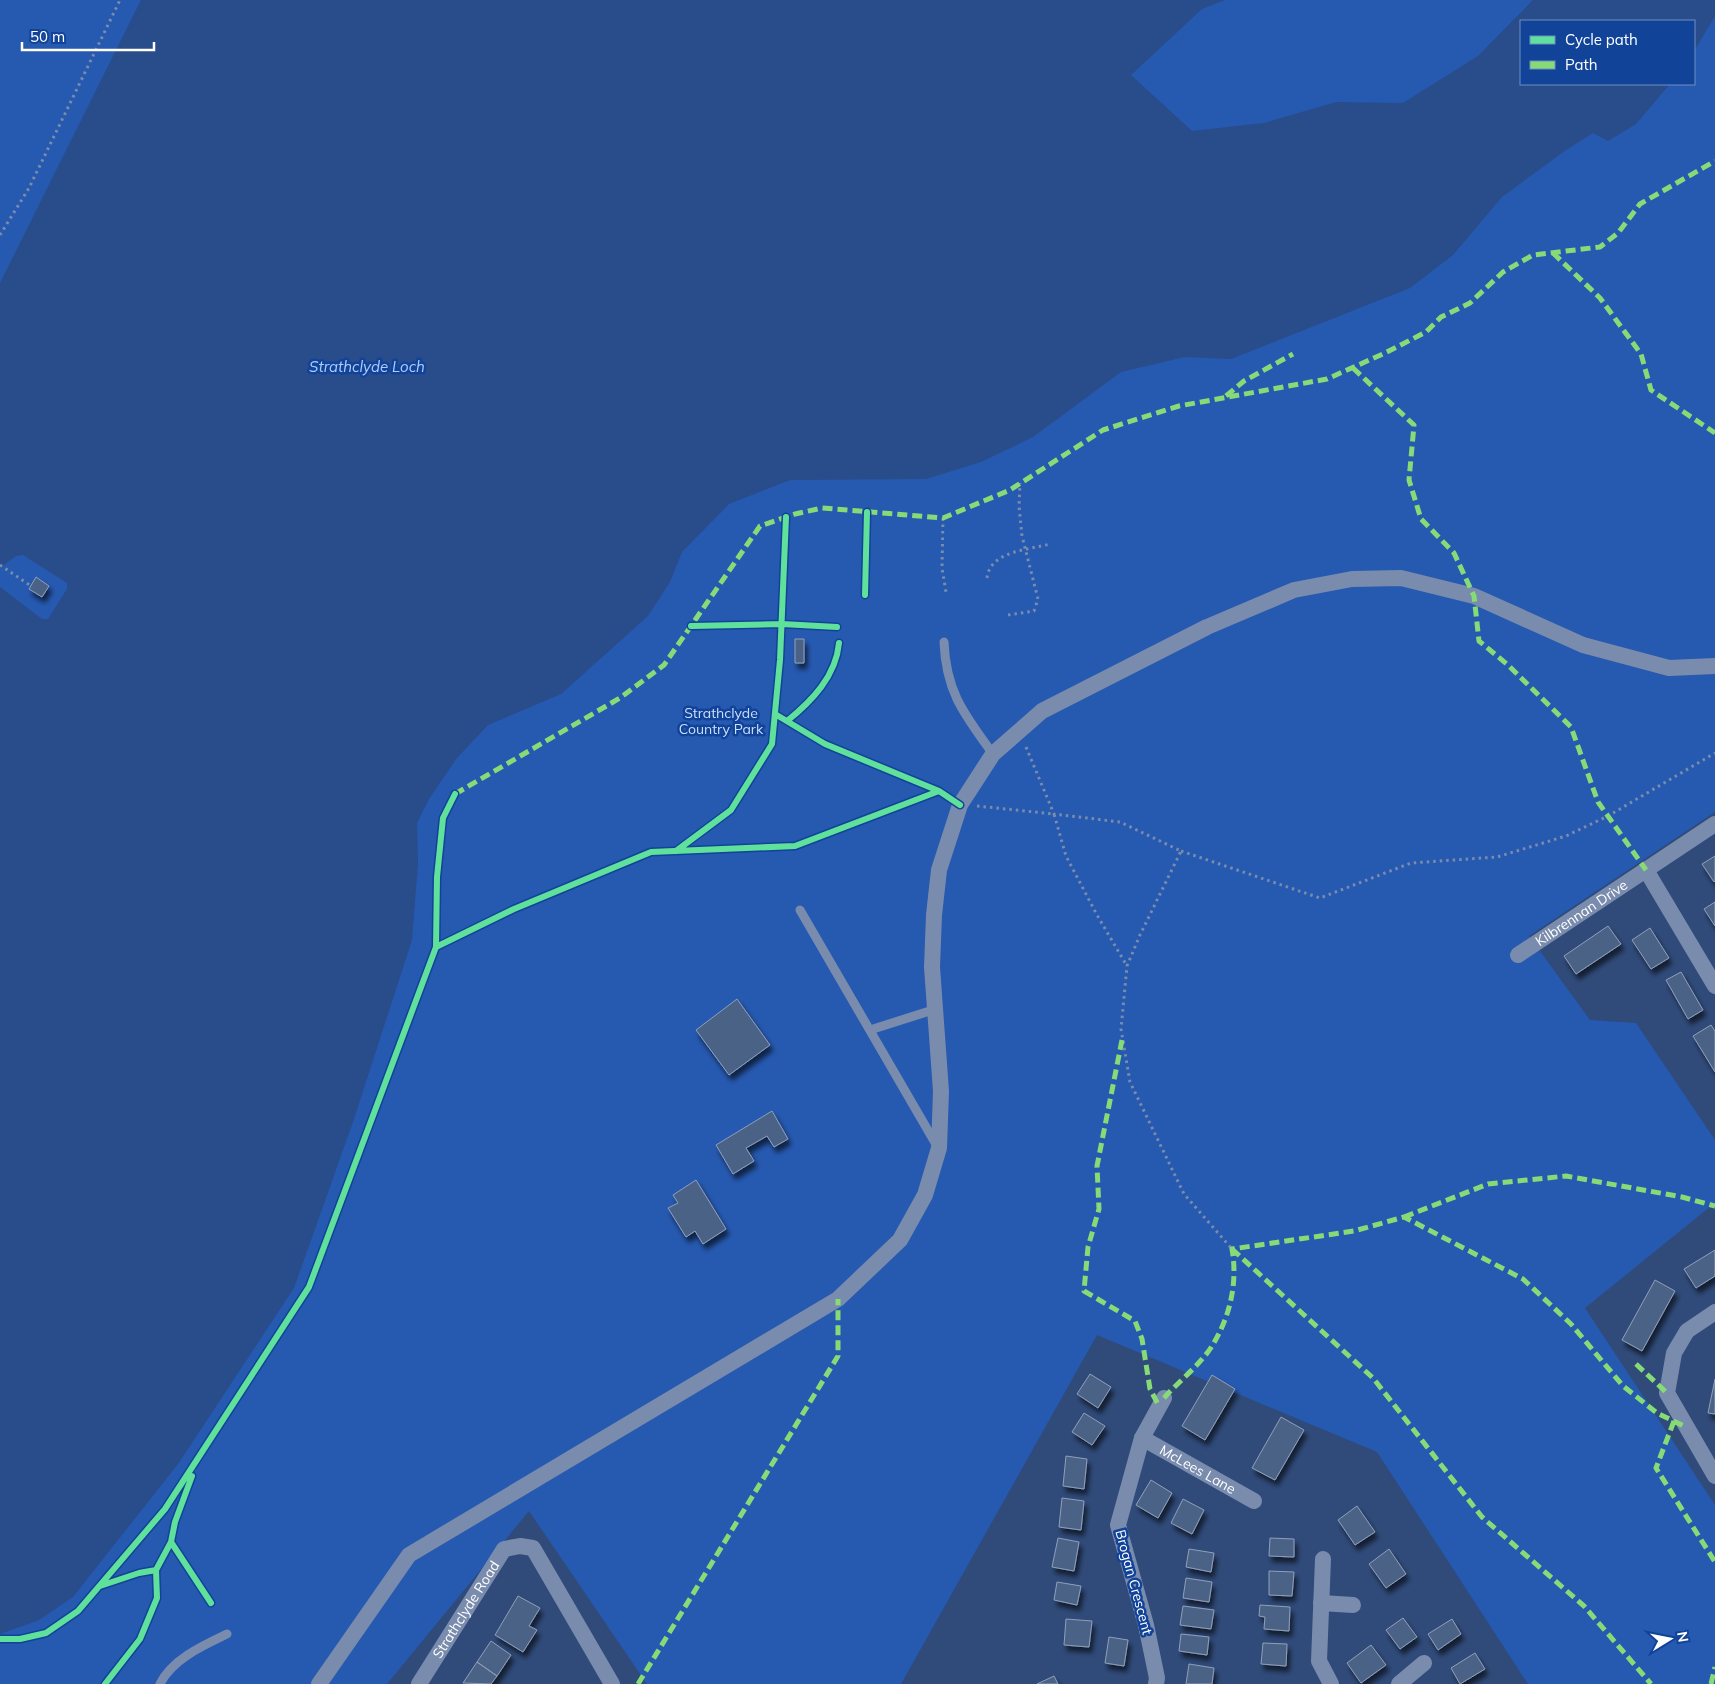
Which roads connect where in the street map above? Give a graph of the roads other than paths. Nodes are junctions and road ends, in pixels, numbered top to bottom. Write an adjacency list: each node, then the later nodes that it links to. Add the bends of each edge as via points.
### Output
1 (944, 642): 3 (lane, via 950,685 967,718)
2 (1715, 666): 3 (street, via 1669,668 1582,645 1474,596 1401,578 1352,579 1294,590 1207,627 1042,711)
3 (993, 754): 9 (street, via 960,805 938,879 932,967)
4 (1715, 824): 5 (street, Kilbrennan Drive)
5 (1646, 870): 7 (street, Kilbrennan Drive); 8 (street)
6 (800, 910): 10 (lane)
7 (1518, 955)
8 (1715, 986)
9 (936, 1009): 10 (lane); 11 (street, via 941,1091)
10 (870, 1030): 11 (lane)
11 (938, 1148): 23 (street, via 925,1195 900,1240 838,1299 409,1555)
12 (1715, 1312): 15 (street, via 1687,1331 1674,1353 1667,1393)
13 (1164, 1398): 14 (street, Brogan Crescent)
14 (1142, 1438): 16 (street, McLees Lane); 26 (street, Brogan Crescent, via 1118,1525 1146,1625)
15 (1715, 1476)
16 (1254, 1501)
17 (1323, 1559): 18 (street)
18 (1321, 1603): 19 (street); 27 (street, via 1319,1661)
19 (1353, 1605)
20 (227, 1634): 22 (lane, via 199,1647 163,1676)
21 (1424, 1663): 28 (street)
22 (160, 1684)
23 (319, 1684)
24 (419, 1684): 25 (street, Strathclyde Road, via 504,1549 520,1546 533,1548)
25 (612, 1684)
26 (1156, 1684)
27 (1331, 1684)
28 (1399, 1684)

